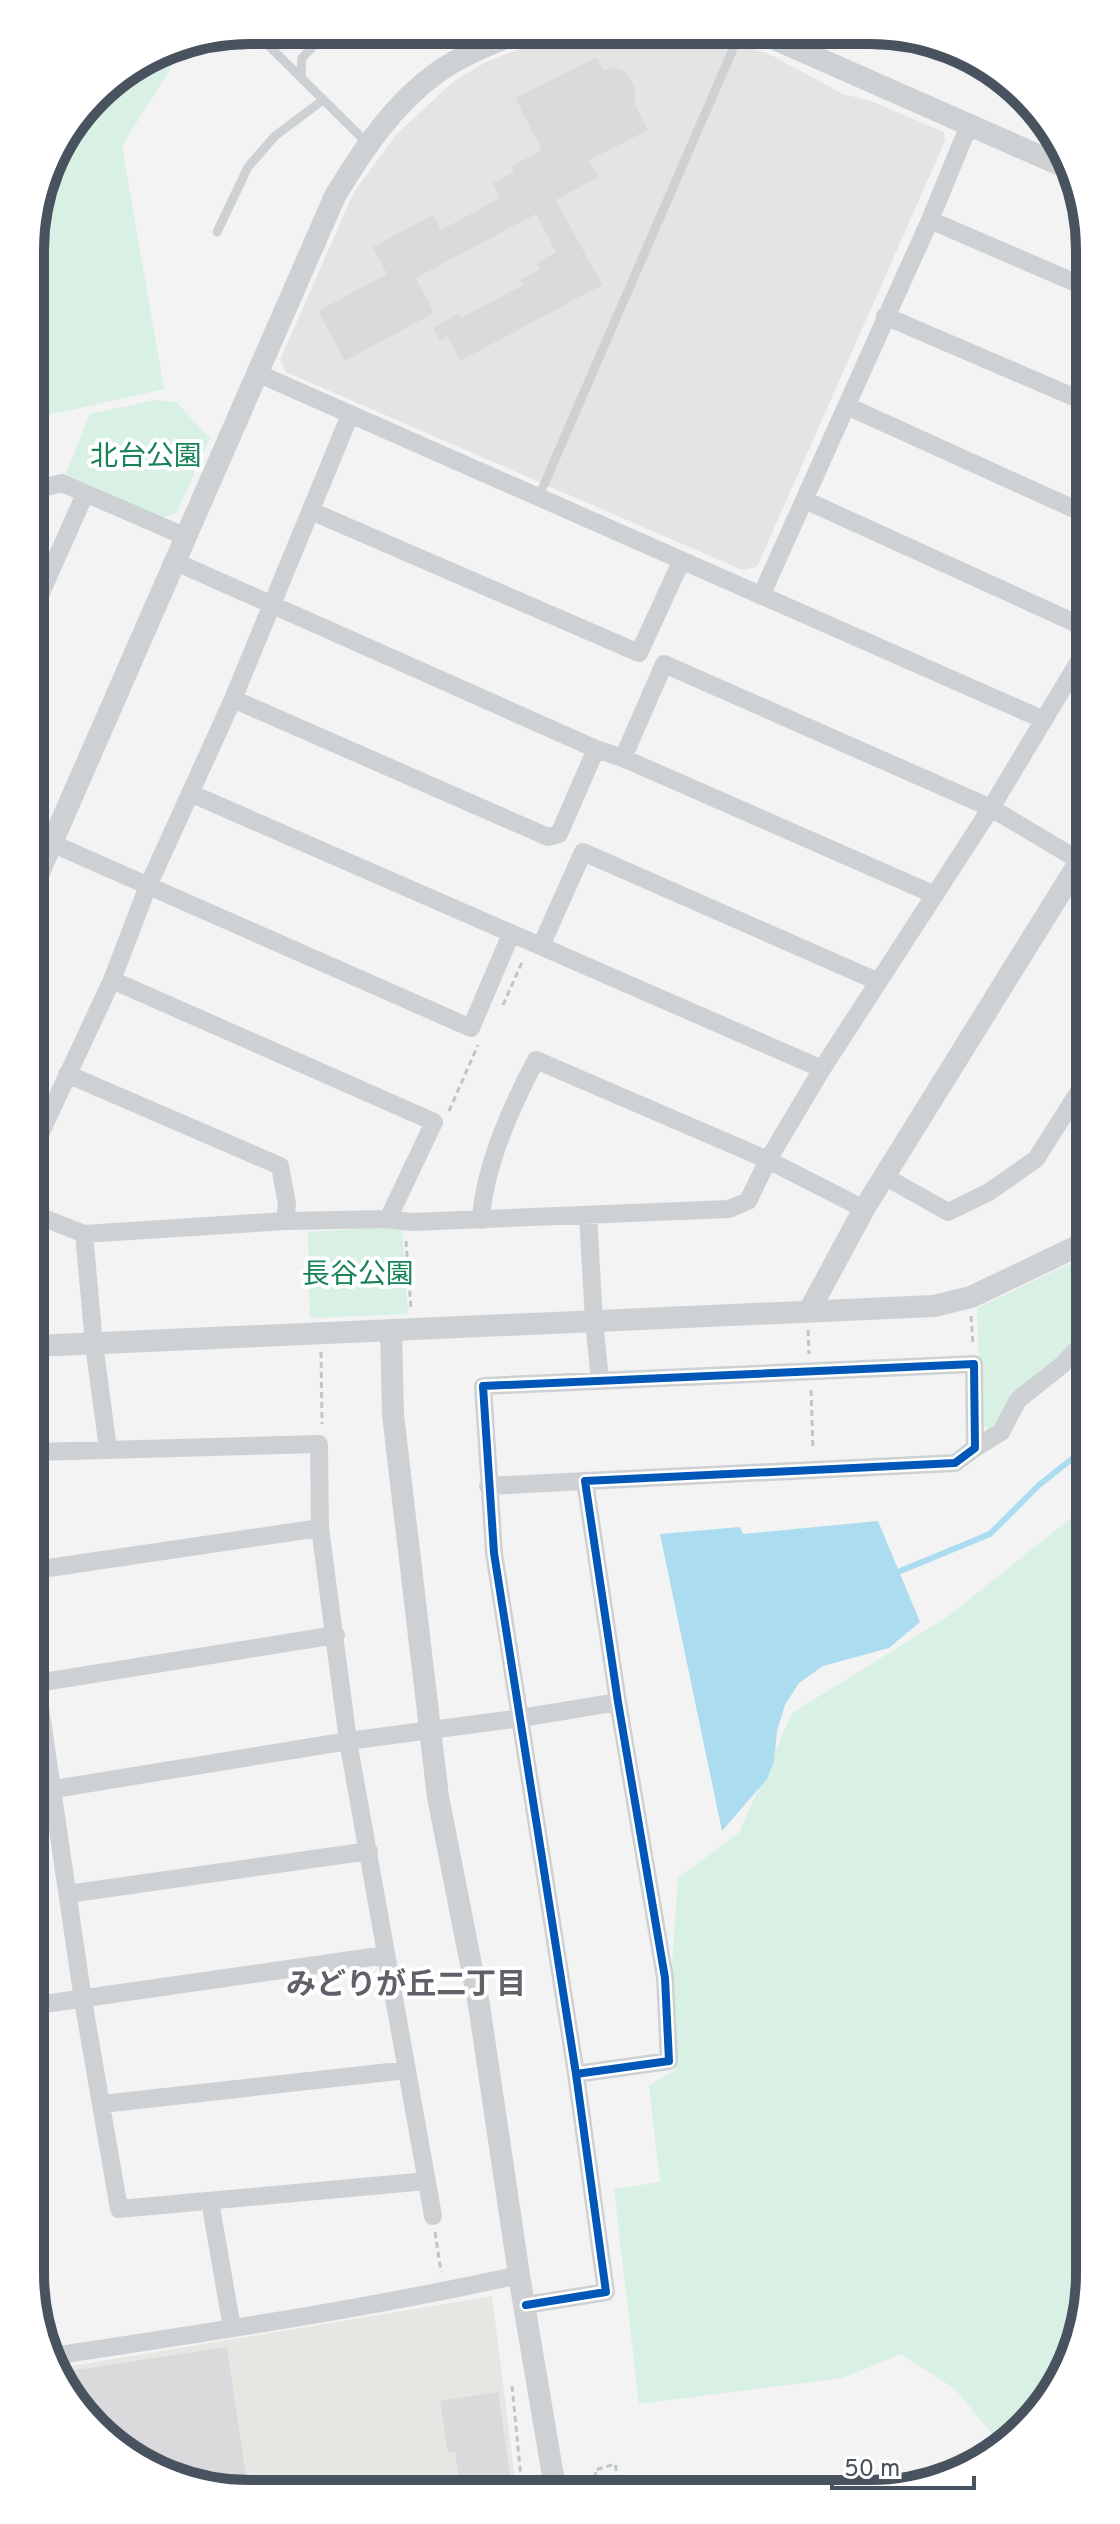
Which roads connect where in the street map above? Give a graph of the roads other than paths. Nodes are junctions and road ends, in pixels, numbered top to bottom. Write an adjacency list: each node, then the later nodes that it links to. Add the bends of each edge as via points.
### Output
1 (316, 44): 6 (lane, via 302,58)
2 (491, 44): 9 (street, via 438,72 394,111)
3 (735, 44): 21 (lane)
4 (786, 44): 8 (street)
5 (269, 46): 6 (lane)
6 (301, 77): 7 (lane)
7 (323, 100): 9 (lane); 12 (lane, via 275,136 248,167)
8 (969, 125): 10 (street); 11 (street)
9 (368, 144): 15 (street, via 335,196)
10 (1057, 164)
11 (930, 220): 13 (street); 14 (street)
12 (217, 232)
13 (1076, 283)
14 (885, 316): 16 (street); 17 (street)
15 (257, 373): 18 (street); 25 (street)
16 (1076, 398)
17 (847, 406): 22 (street); 23 (street)
18 (350, 415): 21 (street); 24 (street)
19 (44, 488): 20 (street, via 62,483)
20 (85, 494): 25 (street); 28 (street)
21 (539, 496): 27 (street)
22 (805, 500): 29 (street); 31 (street)
23 (1076, 510)
24 (311, 511): 27 (street, via 639,653); 30 (street)
25 (184, 536): 26 (street)
26 (176, 562): 30 (street); 39 (street)
27 (681, 562): 29 (street)
28 (44, 586)
29 (761, 596): 34 (street)
30 (271, 603): 33 (street); 35 (street)
31 (1076, 623)
32 (1076, 666): 34 (street)
33 (233, 699): 35 (street, via 548,837 559,834); 37 (street)
34 (1044, 720): 38 (street)
35 (596, 749): 36 (street)
36 (623, 758): 38 (street, via 664,664); 44 (street)
37 (190, 793): 43 (street); 45 (street)
38 (991, 808): 41 (street); 44 (street)
39 (44, 835)
40 (44, 840): 43 (street)
41 (1076, 855)
42 (1076, 870): 54 (street)
43 (148, 886): 45 (street, via 471,1028); 47 (street)
44 (935, 895): 48 (street)
45 (511, 934): 46 (street)
46 (541, 946): 48 (street, via 583,852); 49 (street)
47 (112, 980): 50 (street); 58 (street, via 434,1122)
48 (879, 982): 49 (street)
49 (822, 1069): 53 (street)
50 (67, 1074): 52 (street); 60 (street, via 280,1166)
51 (1076, 1096): 54 (street, via 1036,1159 989,1192 948,1212)
52 (44, 1125)
53 (768, 1160): 55 (street); 56 (street, via 748,1201 729,1209); 59 (street, via 536,1060 512,1104 482,1198)
54 (884, 1176): 55 (street)
55 (864, 1209): 63 (street)
56 (588, 1215): 59 (street); 64 (street)
57 (44, 1218): 61 (street)
58 (388, 1219): 59 (street); 60 (street)
59 (481, 1220)
60 (285, 1221): 61 (street)
61 (84, 1234): 66 (street)
62 (1076, 1247): 63 (street, via 971,1297 934,1306)
63 (809, 1318): 64 (street)
64 (594, 1321): 65 (street); 69 (street)
65 (391, 1330): 66 (street); 82 (street, via 393,1415)
66 (94, 1344): 67 (street); 71 (street)
67 (44, 1346)
68 (1076, 1350): 70 (street, via 1018,1400 1001,1432)
69 (600, 1381): 70 (street, via 974,1364); 74 (street, via 483,1386)
70 (975, 1448): 73 (street, via 955,1463)
71 (108, 1449): 72 (street); 75 (street, via 319,1444)
72 (44, 1452)
73 (585, 1481): 74 (street); 79 (street)
74 (488, 1486): 80 (street)
75 (320, 1528): 76 (street); 77 (street)
76 (44, 1569)
77 (336, 1635): 78 (street); 83 (street)
78 (44, 1677)
79 (618, 1702): 80 (street); 91 (street, via 665,1978 669,2061)
80 (521, 1718): 82 (street); 91 (street)
81 (44, 1727): 84 (street)
82 (430, 1730): 83 (street); 96 (street, via 479,2005)
83 (348, 1741): 84 (street); 85 (street)
84 (54, 1789): 86 (street)
85 (369, 1851): 86 (street); 87 (street)
86 (68, 1894): 88 (street)
87 (386, 1955): 88 (street); 90 (street)
88 (83, 2000): 89 (street); 92 (street)
89 (44, 2004)
90 (407, 2070): 92 (street); 93 (street)
91 (576, 2074): 97 (street, via 606,2292)
92 (102, 2104): 94 (street, via 119,2209)
93 (427, 2181): 94 (street); 95 (street)
94 (210, 2201): 98 (street)
95 (433, 2216)
96 (519, 2275): 97 (street); 98 (street)
97 (526, 2305): 100 (street)
98 (232, 2328): 99 (street)
99 (61, 2355)
100 (554, 2480)

